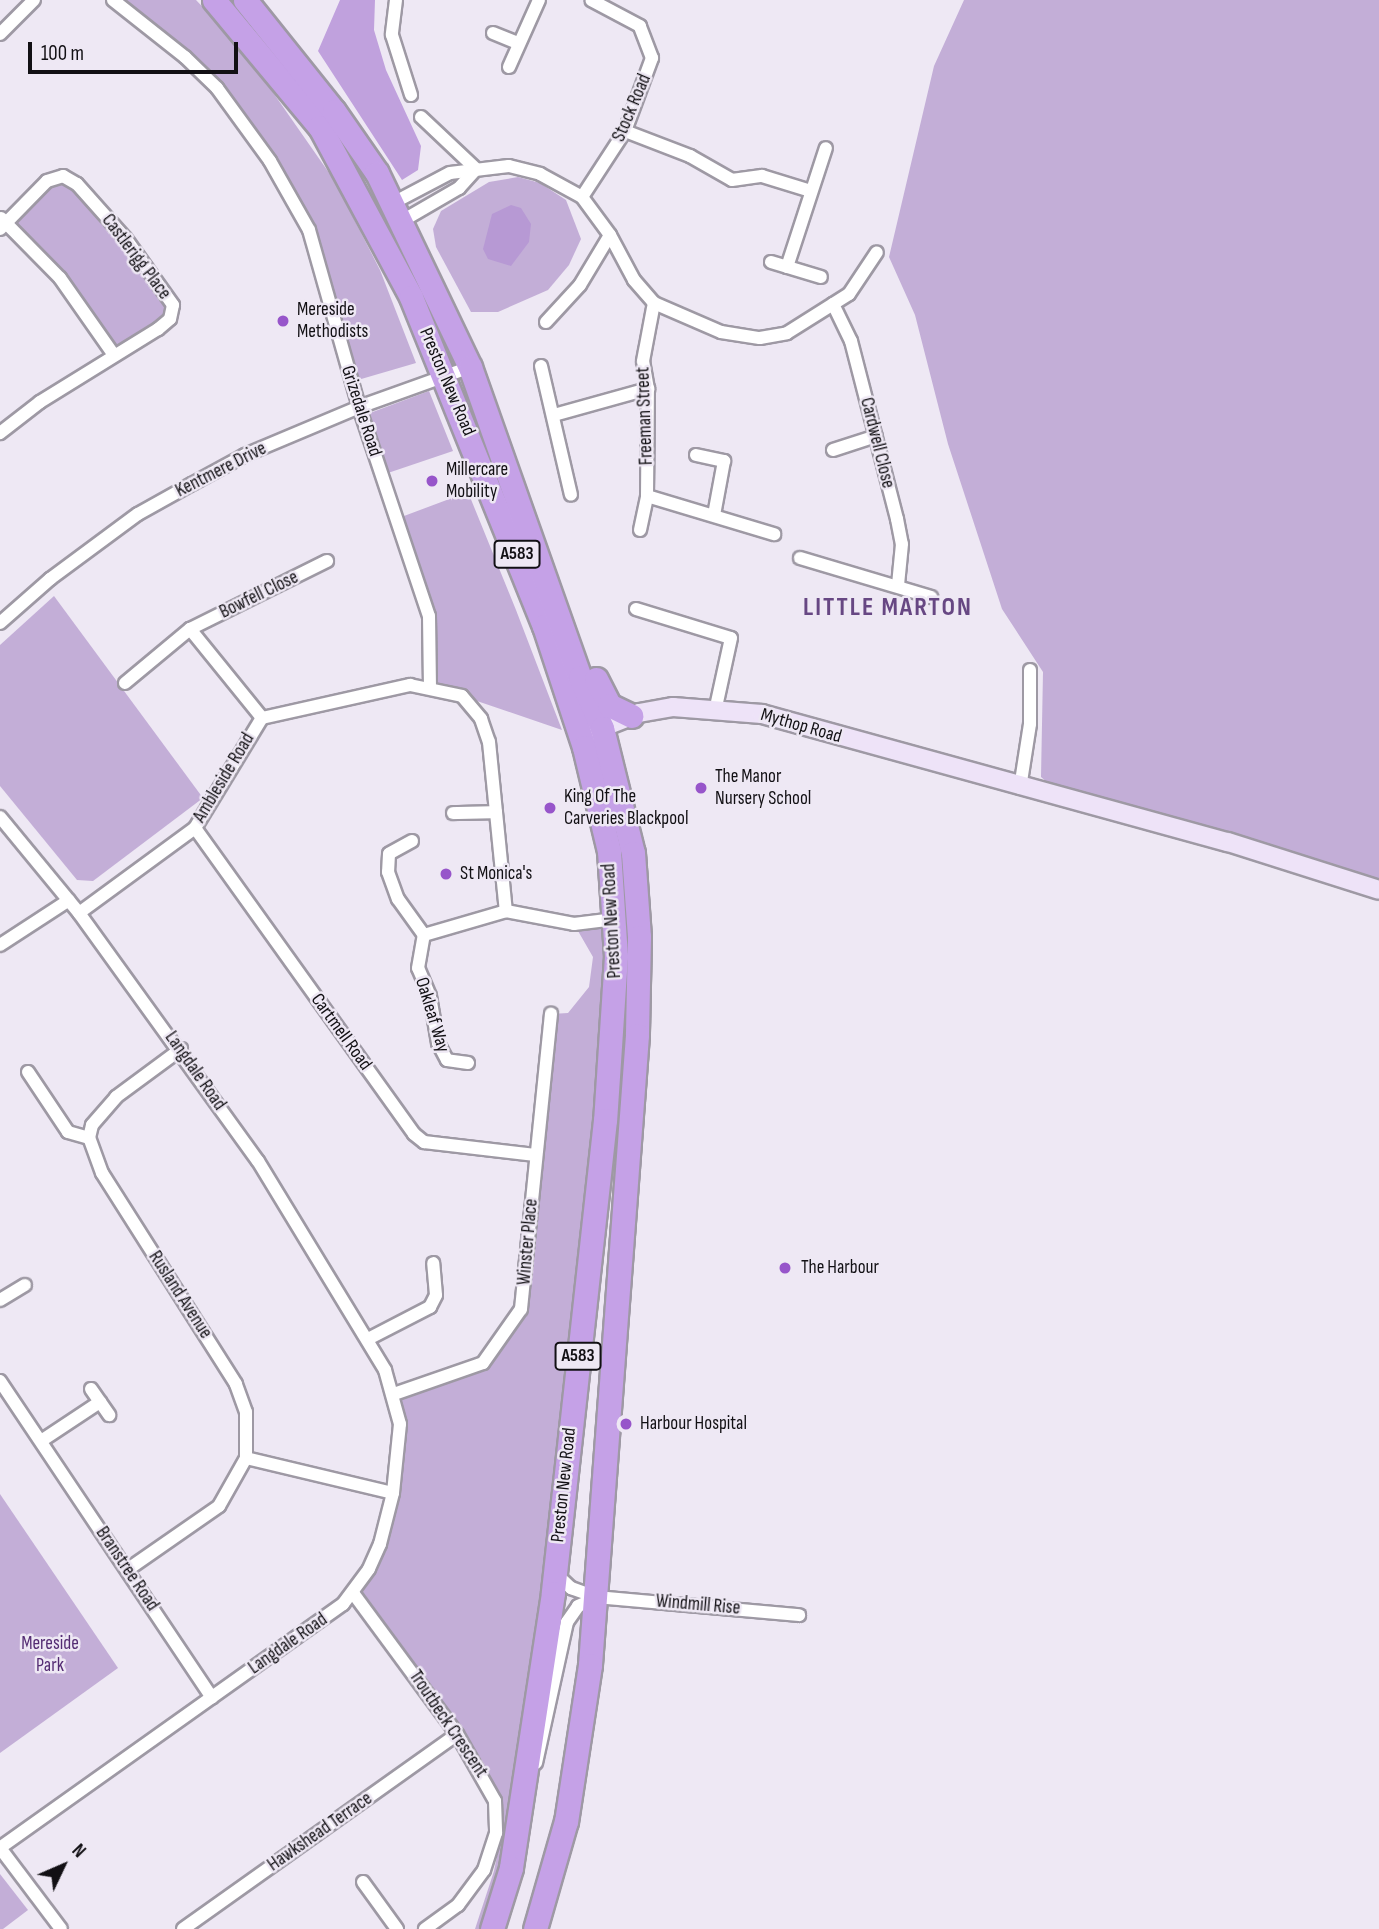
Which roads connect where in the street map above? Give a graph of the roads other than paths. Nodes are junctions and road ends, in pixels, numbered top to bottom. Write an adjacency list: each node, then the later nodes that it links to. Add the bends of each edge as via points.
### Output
1 (34, 0): 9 (street)
2 (113, 0): 36 (street, Grizedale Road, via 203,73 271,160 309,230)
3 (215, 0): 19 (highway, Preston New Road / A583, via 320,127)
4 (245, 0): 20 (highway, Preston New Road / A583, via 334,111)
5 (396, 0): 12 (street, via 392,34)
6 (539, 0): 10 (street)
7 (591, 0): 14 (street, Stock Road, via 640,26 651,46 652,58)
8 (493, 33): 10 (street)
9 (0, 34)
10 (518, 43): 11 (street)
11 (509, 67)
12 (411, 94)
13 (421, 117): 16 (street)
14 (625, 131): 17 (street, via 690,156 732,180 762,176); 18 (street, Stock Road)
15 (826, 148): 17 (street)
16 (476, 169): 18 (street, via 525,169); 20 (street, via 459,188); 20 (street, via 450,173)
17 (811, 191): 26 (street)
18 (582, 197): 22 (street)
19 (364, 203): 20 (highway); 23 (highway, Preston New Road / A583)
20 (394, 214): 23 (highway); 33 (highway, Preston New Road / A583)
21 (2, 223): 31 (street, Castlerigg Place, via 60,278); 31 (street, Castlerigg Place, via 47,181 63,176 77,184 126,239 173,305 170,319)
22 (610, 235): 28 (street, via 634,280); 30 (street, via 580,285)
23 (386, 244): 34 (highway, Preston New Road / A583)
24 (877, 253): 29 (street, via 849,294)
25 (771, 262): 26 (street)
26 (787, 267): 27 (street)
27 (821, 277)
28 (653, 303): 29 (street, via 721,332 760,338 788,332); 35 (street, Freeman Street, via 643,361)
29 (833, 304): 39 (street, Cardwell Close, via 851,341)
30 (546, 322)
31 (114, 355): 38 (street)
32 (541, 366): 37 (street)
33 (470, 367): 34 (street, Kentmere Drive); 49 (highway, Preston New Road / A583)
34 (445, 376): 36 (street, Kentmere Drive); 61 (highway, Preston New Road / A583)
35 (648, 389): 37 (street); 43 (street, Freeman Street)
36 (359, 407): 53 (street, Kentmere Drive, via 245,455 138,514); 57 (street, Grizedale Road, via 429,616)
37 (554, 415): 42 (street)
38 (0, 433)
39 (876, 436): 40 (street); 50 (street, Cardwell Close, via 902,544)
40 (833, 450)
41 (696, 455): 44 (street, via 724,461)
42 (571, 495)
43 (647, 496): 44 (street); 45 (street, Freeman Street)
44 (714, 515): 46 (street)
45 (640, 530)
46 (774, 534)
47 (800, 558): 50 (street)
48 (327, 561): 54 (street, Bowfell Close)
49 (548, 584): 59 (highway, A583, via 566,600 603,697 616,710); 61 (highway, Preston New Road / A583)
50 (898, 585): 51 (street)
51 (931, 597)
52 (636, 610): 58 (street, via 731,638)
53 (3, 616)
54 (190, 629): 56 (street, Bowfell Close); 60 (street)
55 (1030, 670): 62 (street, via 1030,724)
56 (125, 683)
57 (430, 685): 60 (street, Ambleside Road, via 410,685); 63 (street, via 462,696 475,707 489,742)
58 (716, 707): 59 (street, Mythop Road, via 673,707); 62 (street, Mythop Road, via 762,714)
59 (632, 716): 61 (street, Mythop Road)
60 (262, 718): 66 (street, Ambleside Road)
61 (591, 731): 72 (highway, Preston New Road / A583); 96 (highway, Preston New Road / A583, via 633,853 639,937 637,1035)
62 (1020, 788): 68 (street, Mythop Road, via 1228,842)
63 (496, 812): 64 (street); 70 (street)
64 (453, 813)
65 (0, 817): 69 (street, Langdale Road)
66 (195, 828): 71 (street, Ambleside Road); 80 (street, Cartmell Road, via 414,1134 424,1143)
67 (412, 841): 73 (street, via 389,854 388,872 398,900)
68 (1379, 890)
69 (69, 900): 71 (street, Langdale Road); 74 (street)
70 (506, 911): 72 (street, via 574,924); 73 (street)
71 (79, 913): 76 (street, Langdale Road)
72 (615, 919): 94 (highway, Preston New Road / A583, via 611,1060)
73 (424, 934): 77 (street, Oakleaf Way, via 418,968 430,996 438,1043 447,1060)
74 (0, 945)
75 (551, 1014): 80 (street, Winster Place)
76 (181, 1049): 79 (street, via 116,1097 92,1125); 84 (street, Langdale Road, via 258,1161)
77 (468, 1063)
78 (28, 1072): 79 (street, via 68,1132)
79 (89, 1138): 91 (street, Rusland Avenue, via 102,1173 236,1384 246,1412)
80 (535, 1155): 87 (street, Winster Place, via 521,1309 484,1363)
81 (433, 1263): 84 (street, via 436,1295 430,1307)
82 (25, 1284): 83 (street)
83 (0, 1300)
84 (368, 1339): 87 (street, Langdale Road)
85 (0, 1381): 90 (street, Branstree Road)
86 (91, 1390): 88 (street)
87 (394, 1394): 92 (street, Langdale Road, via 400,1424)
88 (100, 1402): 89 (street); 90 (street)
89 (108, 1415)
90 (41, 1441): 93 (street, Branstree Road)
91 (246, 1458): 92 (street); 93 (street, Rusland Avenue, via 219,1506)
92 (393, 1493): 95 (street, Langdale Road, via 380,1544)
93 (127, 1570): 98 (street, Branstree Road)
94 (555, 1573): 96 (street, via 571,1588); 100 (highway, Preston New Road / A583)
95 (353, 1593): 98 (street, Langdale Road); 99 (street, Troutbeck Crescent)
96 (596, 1598): 97 (street, Windmill Rise); 100 (street, via 578,1606 566,1622 545,1738); 108 (highway, Preston New Road / A583, via 577,1766)
97 (800, 1615)
98 (212, 1698): 101 (street, Langdale Road)
99 (457, 1734): 104 (street, Hawkshead Terrace); 106 (street, Troutbeck Crescent, via 490,1786 496,1833 474,1888)
100 (521, 1804): 107 (highway, Preston New Road / A583, via 511,1868)
101 (0, 1848): 103 (street)
102 (363, 1882): 105 (street)
103 (61, 1929)
104 (183, 1929)
105 (397, 1929)
106 (425, 1929)
107 (492, 1929)
108 (535, 1929)

